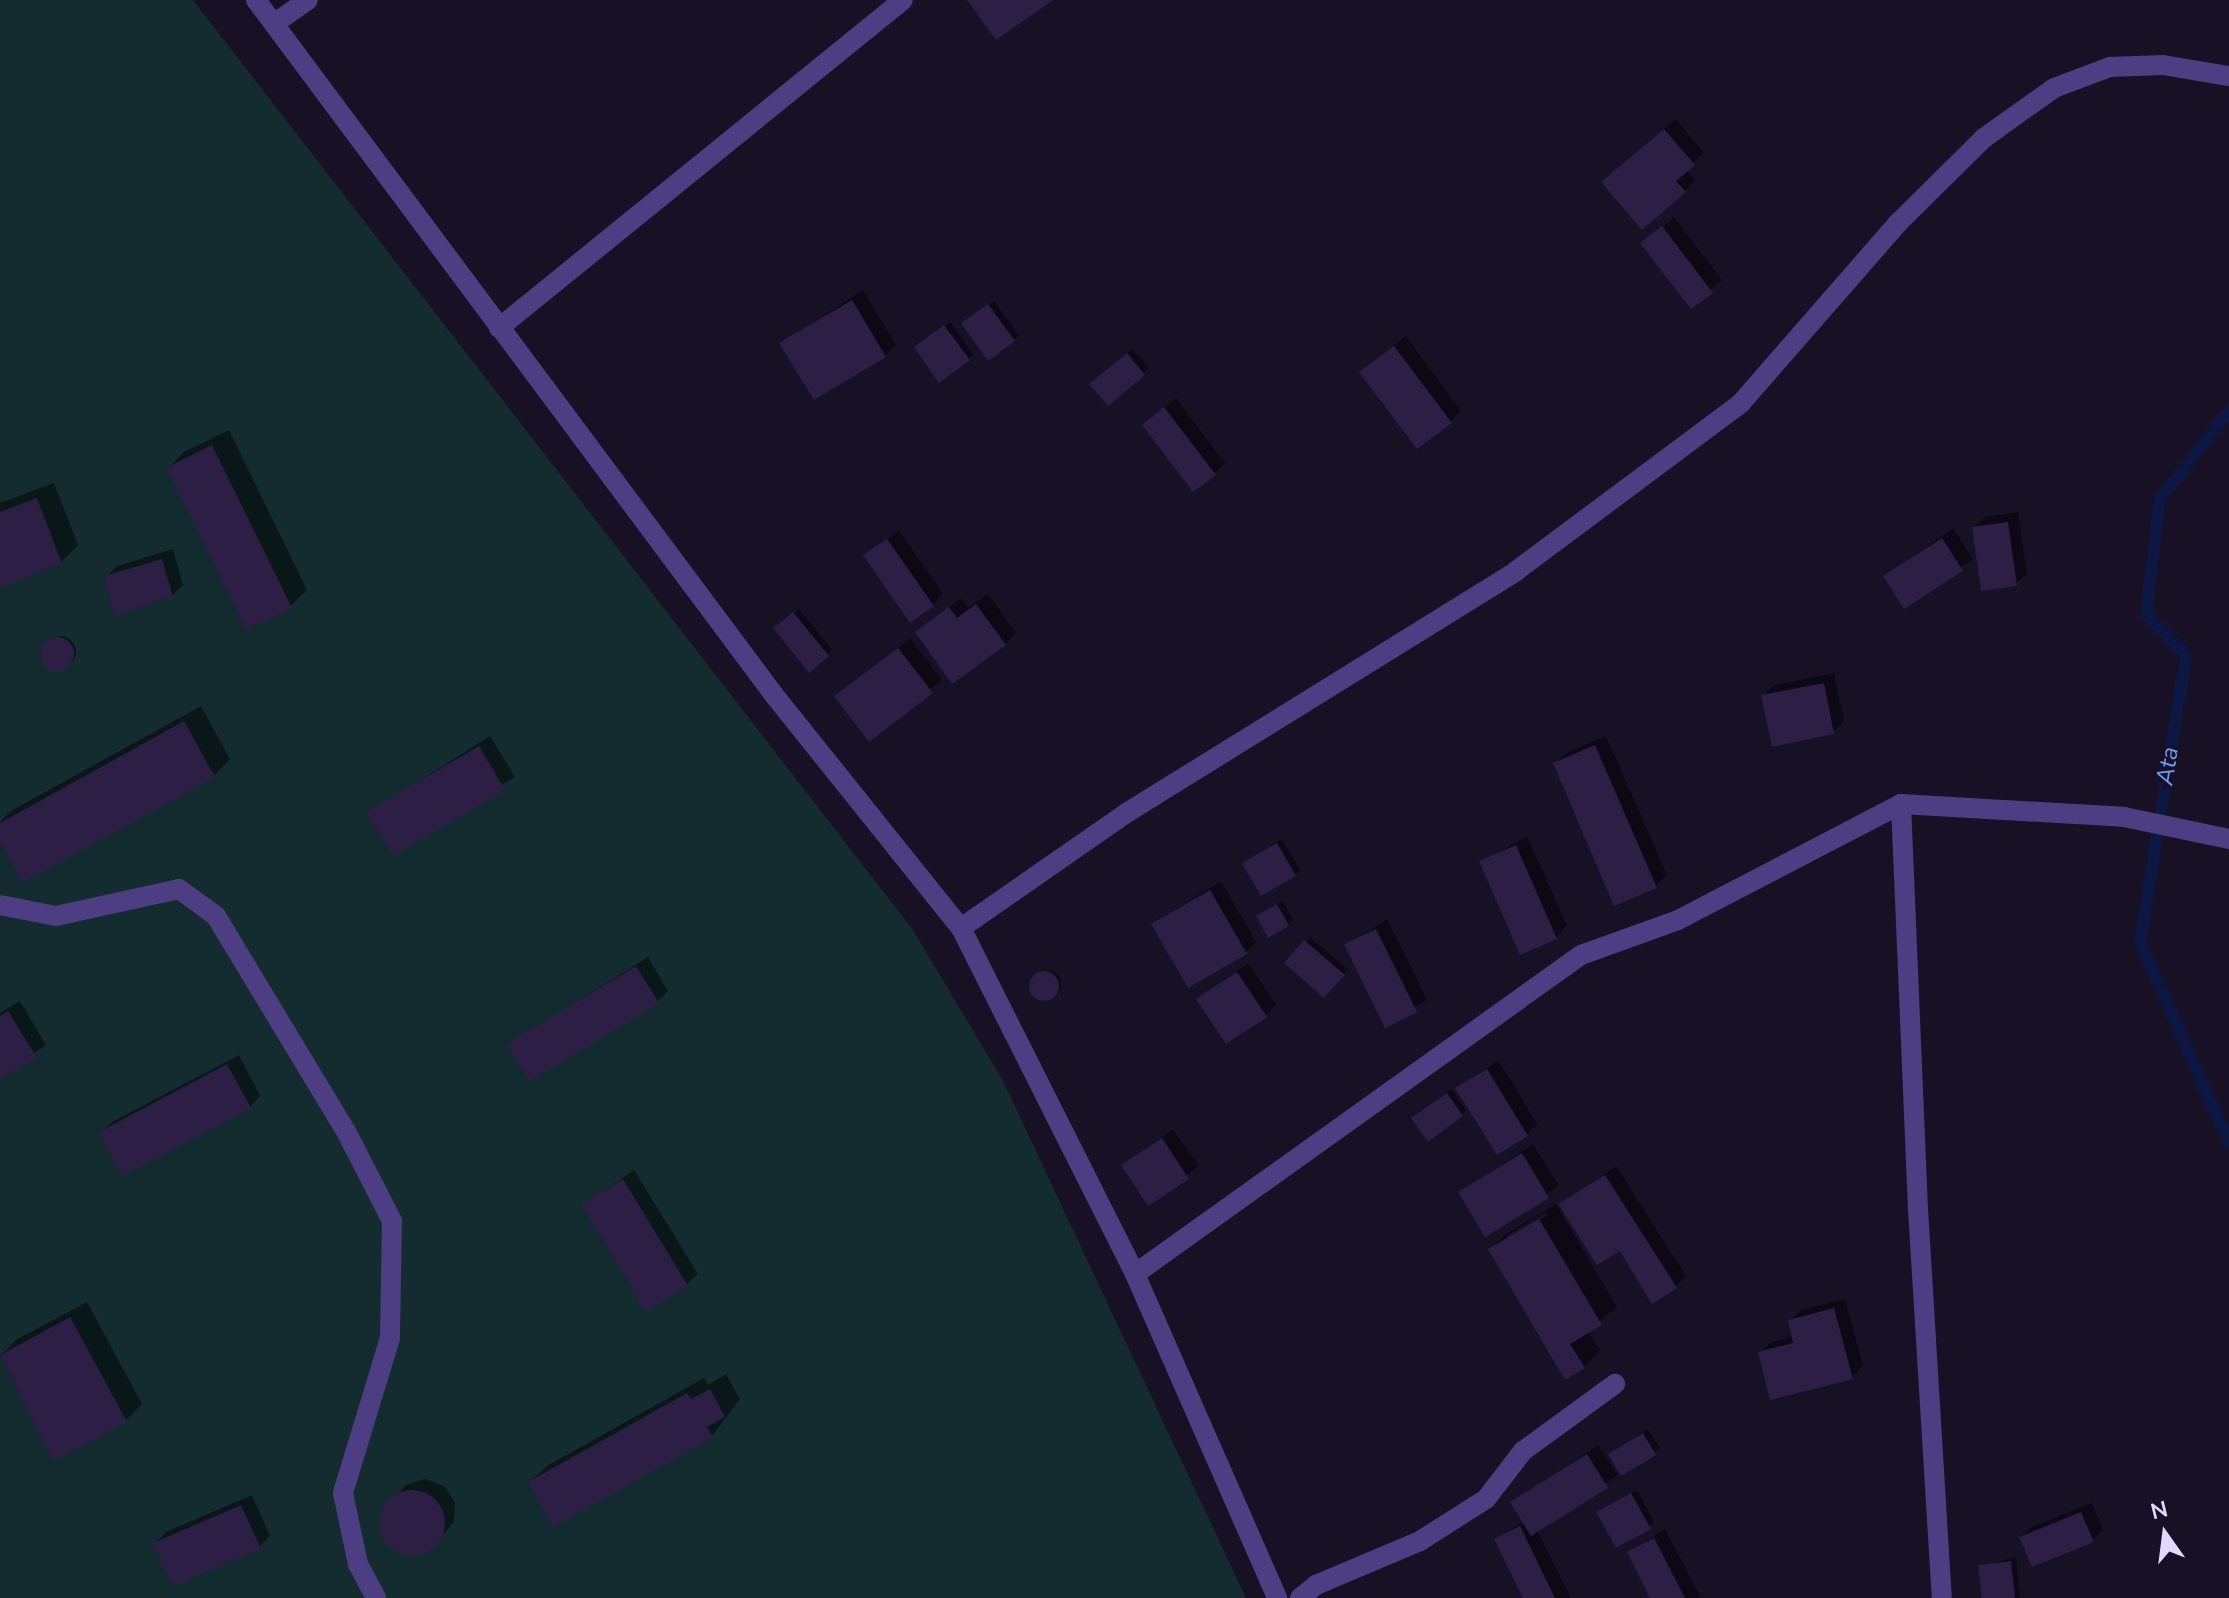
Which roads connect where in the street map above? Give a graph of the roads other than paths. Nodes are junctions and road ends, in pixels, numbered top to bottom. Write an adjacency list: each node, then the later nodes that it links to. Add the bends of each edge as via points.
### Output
1 (256, 0): 4 (street)
2 (308, 0): 4 (street)
3 (903, 0): 6 (street)
4 (275, 23): 6 (street)
5 (2229, 76): 10 (street, via 2163,65 2110,67 2054,88 1984,138 1898,223 1741,403 1516,571 1128,812)
6 (499, 328): 10 (street, via 774,695)
7 (1901, 804): 8 (street, via 2124,817); 11 (street, via 1678,920 1581,955); 16 (street)
8 (2229, 839)
9 (0, 905): 13 (street, via 56,916 179,889 216,916 348,1135 392,1221 390,1338 343,1493 358,1564)
10 (961, 928): 11 (street)
11 (1135, 1274): 14 (street)
12 (1615, 1384): 15 (street, via 1523,1451 1486,1499 1420,1541 1316,1585)
13 (376, 1598)
14 (1277, 1598)
15 (1300, 1598)
16 (1942, 1598)

